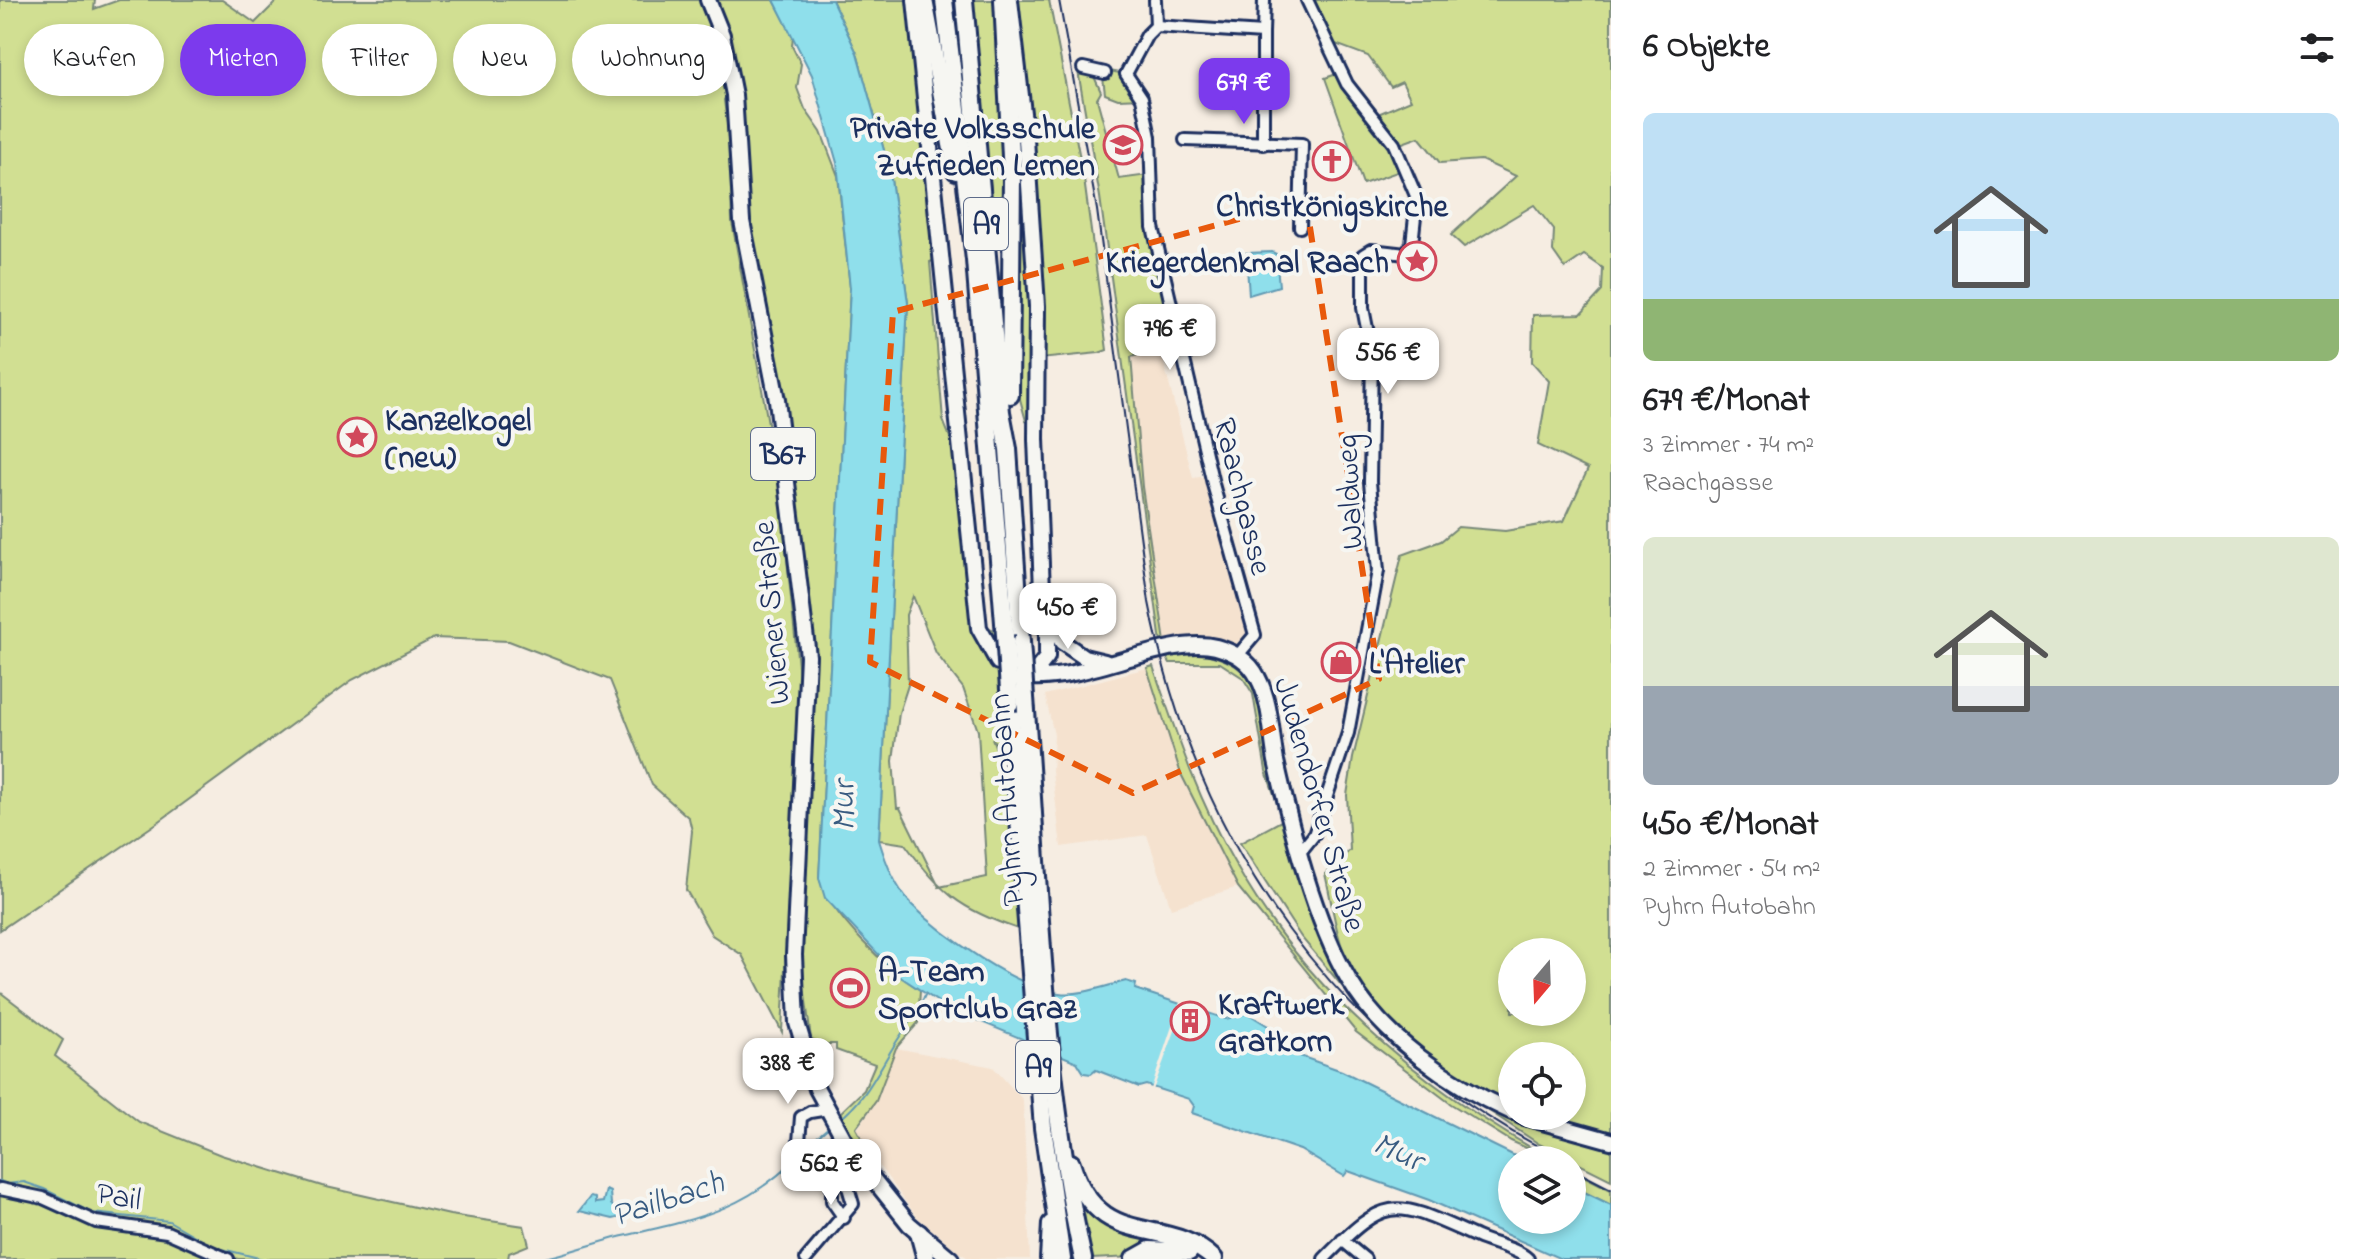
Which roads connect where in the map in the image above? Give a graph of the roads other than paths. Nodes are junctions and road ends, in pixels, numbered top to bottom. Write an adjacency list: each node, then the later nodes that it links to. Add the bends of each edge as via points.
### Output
1 (708, 0): 26 (main road, Wiener Straße / B67, via 722,35 734,95 742,221 777,400 808,656 794,995 802,1045)
2 (915, 0): 22 (main road, via 979,628)
3 (924, 0): 18 (highway)
4 (944, 0): 18 (highway, Pyhrn Autobahn / A9)
5 (964, 0): 19 (highway, Pyhrn Autobahn / A9)
6 (1003, 0): 19 (highway, via 1012,176)
7 (1010, 0): 20 (main road, via 1037,306 1037,476)
8 (1155, 0): 11 (street)
9 (1264, 0): 12 (street)
10 (1307, 0): 24 (street, Waldweg, via 1347,84 1394,144 1417,198 1406,254 1371,250 1361,264 1372,354 1370,482 1378,571 1348,733 1314,835)
11 (1156, 26): 12 (street); 21 (street, Raachgasse, via 1126,74 1142,98 1150,137 1153,227 1216,496 1255,635)
12 (1263, 33): 16 (street)
13 (1083, 68): 14 (street)
14 (1105, 73)
15 (1185, 140): 16 (street)
16 (1263, 144): 17 (street, via 1302,144)
17 (1300, 227)
18 (977, 298): 32 (highway, Pyhrn Autobahn / A9, bridge)
19 (1008, 449): 28 (highway, Pyhrn Autobahn / A9, bridge)
20 (1045, 606): 23 (main road, via 1068,648 1092,660); 23 (main road, Judendorfer Straße, via 1049,648 1031,677 1069,675)
21 (1235, 654): 23 (main road, Judendorfer Straße, via 1199,645); 24 (main road, Judendorfer Straße, via 1254,671 1263,689)
22 (998, 662)
23 (1117, 662)
24 (1301, 851): 25 (main road, Judendorfer Straße, via 1338,959 1372,1011 1453,1080)
25 (1498, 1104)
26 (833, 1118): 30 (street, via 810,1112 801,1117 799,1142); 34 (main road, B67, via 871,1181)
27 (1571, 1130): 29 (main road)
28 (1063, 1140): 43 (highway, Pyhrn Autobahn / A9); 46 (highway, via 1087,1197 1106,1216 1127,1227 1190,1243)
29 (1611, 1141)
30 (832, 1177): 33 (street, via 832,1201); 33 (street, via 851,1190 853,1204)
31 (0, 1189): 37 (street, Pail, via 43,1198 96,1222 167,1232)
32 (1052, 1198): 41 (highway); 42 (highway, Pyhrn Autobahn / A9)
33 (844, 1218): 38 (street)
34 (919, 1233): 39 (highway); 40 (main road, B67)
35 (1342, 1240): 36 (street, via 1367,1217 1398,1209 1436,1219); 47 (street); 48 (street)
36 (1505, 1254): 49 (street)
37 (228, 1259)
38 (806, 1259)
39 (926, 1259)
40 (951, 1259)
41 (1049, 1259)
42 (1062, 1259)
43 (1083, 1259)
44 (1134, 1259): 45 (highway, via 1167,1248)
45 (1200, 1259)
46 (1214, 1259)
47 (1324, 1259)
48 (1365, 1259)
49 (1528, 1259)

